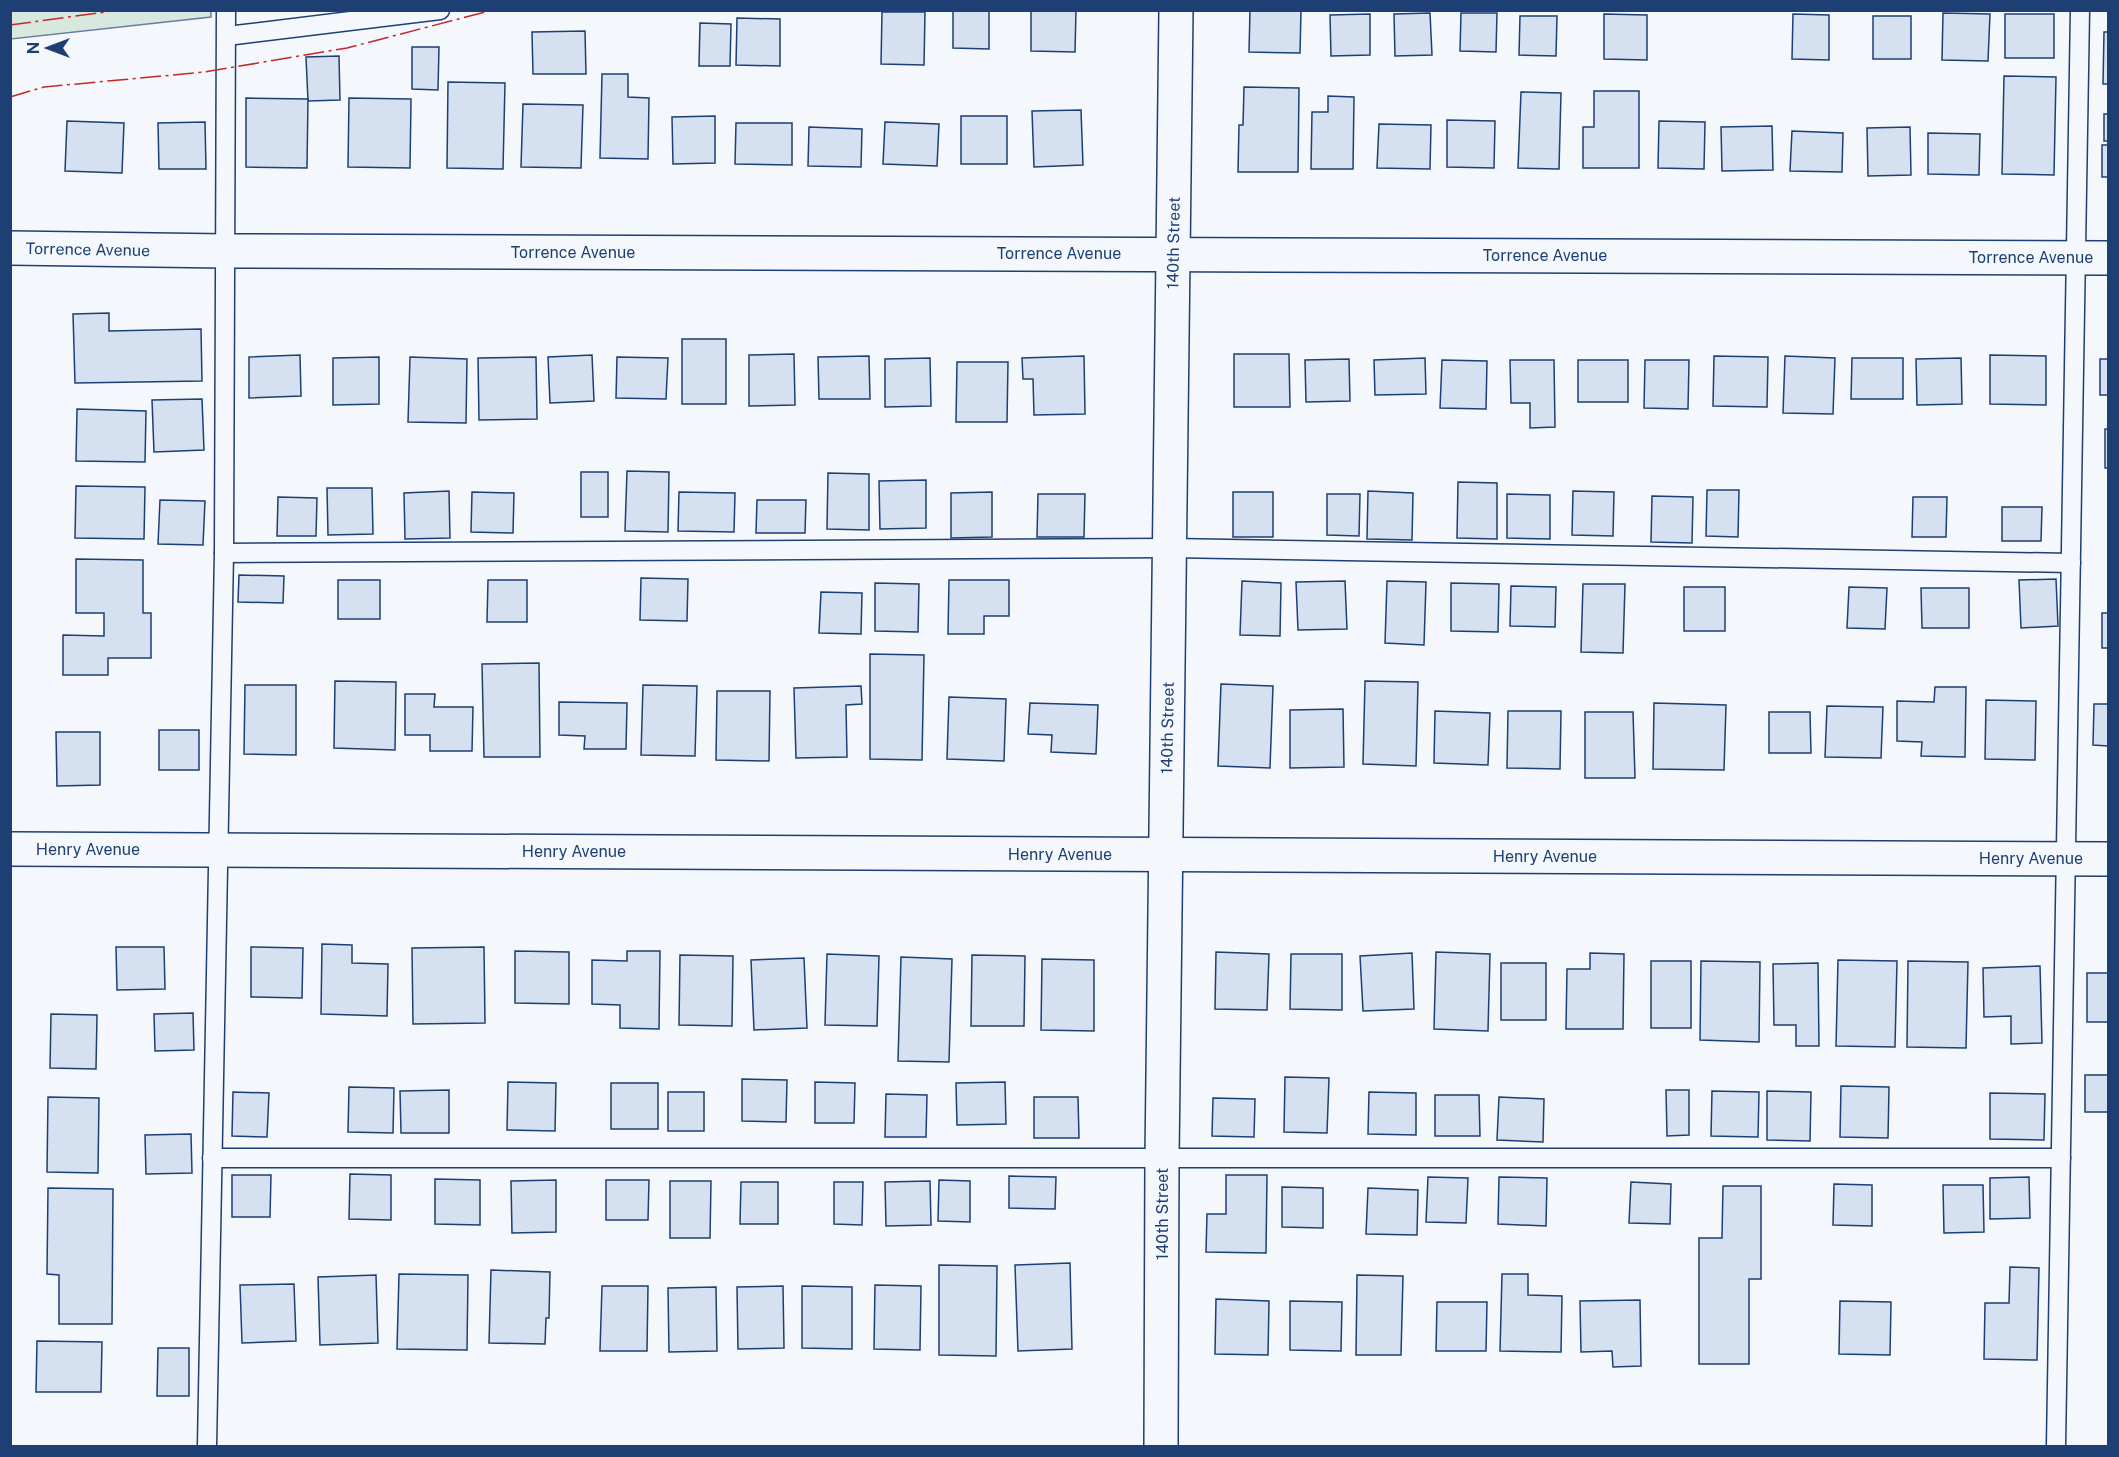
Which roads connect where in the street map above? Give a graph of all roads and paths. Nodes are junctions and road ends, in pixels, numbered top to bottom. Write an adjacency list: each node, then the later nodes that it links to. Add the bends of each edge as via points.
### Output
1 (226, 10): 5 (lane)
2 (440, 10): 5 (lane)
3 (1176, 10): 8 (street, 140th Street)
4 (2080, 10): 9 (lane)
5 (227, 36): 7 (lane)
6 (10, 248): 7 (street, Torrence Avenue)
7 (226, 251): 8 (street, Torrence Avenue); 12 (lane)
8 (1173, 253): 9 (street, Torrence Avenue); 11 (street, 140th Street)
9 (2076, 258): 10 (street, Torrence Avenue); 13 (lane)
10 (2109, 258)
11 (1170, 548): 12 (lane); 13 (lane); 16 (street, 140th Street)
12 (224, 553): 15 (lane)
13 (2071, 563): 17 (lane)
14 (10, 849): 15 (street, Henry Avenue)
15 (218, 850): 16 (street, Henry Avenue); 19 (lane)
16 (1166, 854): 17 (street, Henry Avenue); 20 (street, 140th Street)
17 (2066, 858): 18 (street, Henry Avenue); 21 (lane)
18 (2109, 858)
19 (212, 1158): 20 (lane); 22 (lane)
20 (1162, 1158): 21 (lane); 23 (street, 140th Street)
21 (2061, 1158): 24 (lane)
22 (207, 1446)
23 (1161, 1446)
24 (2056, 1446)

